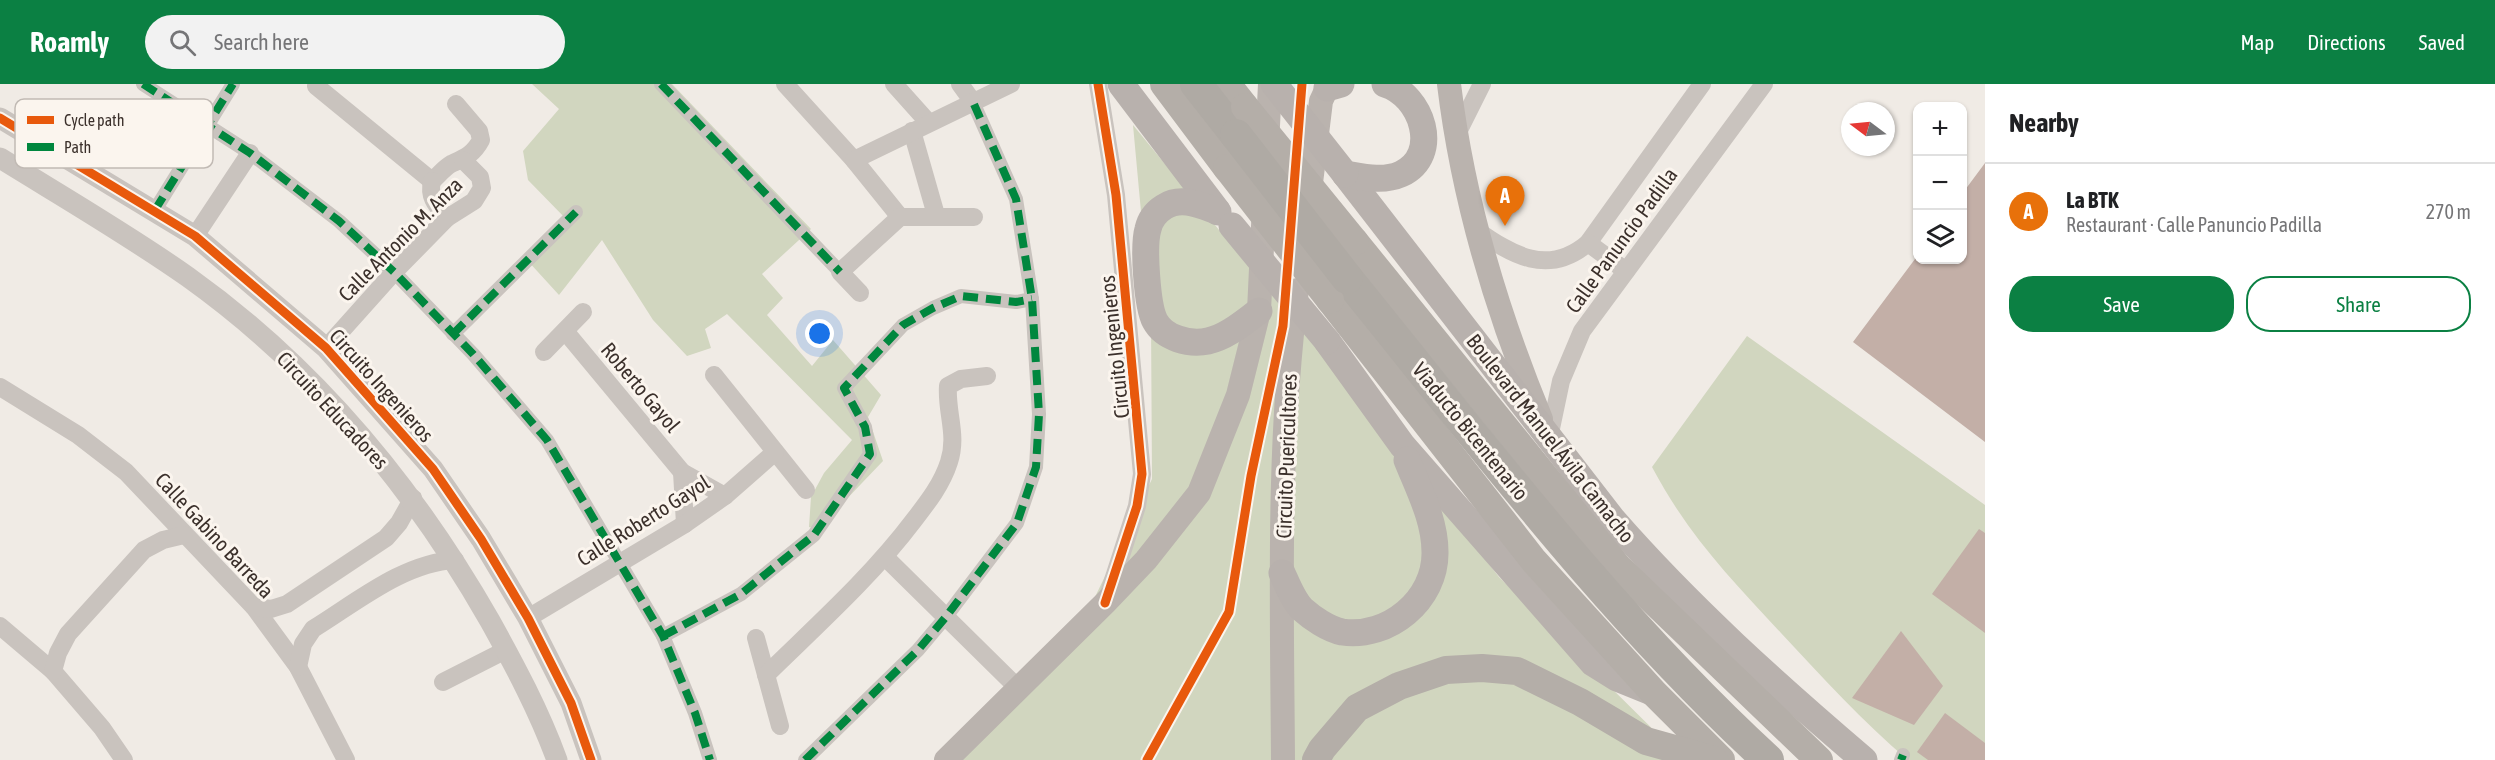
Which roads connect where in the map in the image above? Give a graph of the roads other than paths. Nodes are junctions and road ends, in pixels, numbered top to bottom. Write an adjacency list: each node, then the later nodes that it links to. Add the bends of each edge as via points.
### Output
1 (143, 84): 21 (street)
2 (233, 84): 24 (street)
3 (661, 84): 53 (street)
4 (785, 84): 34 (street)
5 (894, 84): 28 (street)
6 (960, 84): 22 (street)
7 (1011, 84): 22 (street)
8 (1098, 84): 79 (street, Circuito Ingenieros, via 1116,195 1142,474 1137,506)
9 (1121, 84): 47 (main road)
10 (1164, 84): 54 (highway, bridge, via 1227,168)
11 (1196, 84): 26 (highway, Viaducto Bicentenario)
12 (1227, 84): 26 (highway, Boulevard Manuel Ávila Camacho)
13 (1272, 84): 39 (main road, Boulevard Manuel Ávila Camacho, bridge); 57 (main road, Circuito Ingenieros)
14 (1385, 84): 39 (main road, via 1406,96 1423,123 1421,153 1414,165 1389,178)
15 (1449, 84): 30 (main road)
16 (1482, 84): 30 (street)
17 (1702, 84): 50 (street, Calle Panuncio Padilla)
18 (1764, 84): 51 (street, Calle Panuncio Padilla)
19 (1332, 85): 78 (main road, Circuito Puericultores, via 1321,101 1292,334)
20 (316, 86): 40 (street)
21 (166, 99)
22 (973, 102): 28 (street); 56 (street, via 1016,199)
23 (456, 104): 33 (street, Calle Antonio M. Anza, via 479,131 481,140)
24 (213, 115)
25 (0, 118): 27 (street, Circuito Ingenieros)
26 (1240, 121): 54 (highway, Viaducto Bicentenario, bridge); 106 (highway, Boulevard Manuel Ávila Camacho, bridge, via 1355,242 1618,567)
27 (15, 127)
28 (920, 127): 34 (street); 43 (street)
29 (213, 130): 31 (street)
30 (1456, 136): 48 (main road)
31 (250, 153): 49 (street); 52 (street, via 339,221)
32 (0, 158): 35 (street, Circuito Educadores)
33 (463, 160): 40 (street, via 449,165); 46 (street, Calle Antonio M. Anza, via 480,177 482,188 474,201)
34 (854, 160): 44 (street)
35 (15, 167)
36 (16, 168): 72 (street, Circuito Educadores, via 189,278 275,347 347,420)
37 (84, 168): 41 (street, Circuito Ingenieros)
38 (180, 168): 41 (street)
39 (1345, 174): 66 (main road, Boulevard Manuel Ávila Camacho)
40 (432, 181): 46 (street, via 429,191 433,202)
41 (155, 210): 49 (street, Circuito Ingenieros)
42 (576, 212): 60 (street)
43 (936, 215): 44 (street); 45 (street)
44 (900, 217): 53 (street)
45 (974, 217)
46 (447, 218): 52 (street, Calle Antonio M. Anza)
47 (1224, 219): 57 (main road, via 1194,203 1182,202 1172,203 1154,217 1146,237 1151,309 1156,323 1180,340 1193,343 1221,337); 67 (main road, bridge, via 1327,341)
48 (1475, 229): 50 (street, Calle Panuncio Padilla, via 1502,248 1539,260 1556,261 1574,255); 66 (main road, via 1510,343)
49 (195, 236): 61 (street, Circuito Ingenieros)
50 (1588, 243): 51 (street)
51 (1626, 271): 66 (street, Calle Panuncio Padilla, via 1582,331 1561,381)
52 (394, 272): 60 (street); 61 (street, Calle Antonio M. Anza)
53 (840, 272): 55 (street)
54 (1338, 289): 92 (highway, via 1534,561); 105 (highway, Viaducto Bicentenario, via 1596,585 1712,709)
55 (860, 293)
56 (1032, 299): 82 (street, via 1039,414 1036,467 1017,523); 84 (street, via 1016,302 961,296 903,325 844,388 865,427 870,454 814,535 741,594)
57 (1259, 311): 79 (main road, Circuito Ingenieros, via 1238,395 1199,493 1146,560)
58 (584, 312): 59 (street)
59 (565, 331): 62 (street); 69 (street, Roberto Gayol)
60 (453, 333): 77 (street, via 547,440)
61 (326, 348): 81 (street, Circuito Ingenieros, via 433,469)
62 (544, 352)
63 (714, 375): 68 (street)
64 (987, 376): 75 (street, via 961,379 948,386 947,401 954,429 950,461 938,489)
65 (0, 387): 74 (street, Calle Gabino Barreda, via 78,435 126,472)
66 (1549, 438): 107 (main road, Boulevard Manuel Ávila Camacho, via 1652,565)
67 (1402, 445): 78 (main road, via 1432,525 1435,554 1430,581 1406,614 1389,625 1365,632 1340,632 1300,607); 92 (main road, via 1593,663)
68 (776, 452): 70 (street); 71 (street, Calle Roberto Gayol)
69 (682, 472): 71 (street, Roberto Gayol); 73 (street)
70 (806, 490)
71 (725, 496): 73 (street, Calle Roberto Gayol)
72 (413, 498): 76 (street, Circuito Educadores); 80 (street, via 386,537 287,604 271,609)
73 (686, 524): 77 (street, Calle Roberto Gayol)
74 (184, 535): 80 (street, Calle Gabino Barreda); 88 (street, via 144,550 68,634)
75 (886, 558): 82 (street); 89 (street)
76 (455, 560): 86 (street, Circuito Educadores); 87 (street, via 434,561 411,570 313,629 303,644)
77 (621, 561): 81 (street, Calle Roberto Gayol); 84 (street)
78 (1282, 573): 101 (main road, Circuito Puericultores)
79 (1105, 603): 91 (main road, Circuito Ingenieros)
80 (254, 607): 87 (street, Calle Gabino Barreda)
81 (528, 618): 97 (street, Circuito Ingenieros, via 571,704)
82 (945, 618): 91 (street); 99 (street, via 918,650)
83 (0, 626): 88 (street)
84 (663, 636): 98 (street)
85 (756, 638): 89 (street)
86 (506, 650): 90 (street); 96 (street, Circuito Educadores, via 543,723)
87 (298, 667): 94 (street, Calle Gabino Barreda)
88 (53, 671): 95 (street)
89 (766, 675): 93 (street)
90 (443, 682)
91 (1019, 689): 100 (main road, Circuito Ingenieros)
92 (1654, 693): 104 (highway)
93 (780, 726)
94 (342, 758)
95 (124, 760)
96 (556, 760)
97 (591, 760)
98 (710, 760)
99 (805, 760)
100 (946, 760)
101 (1282, 760)
102 (1316, 760): 103 (highway, via 1357,708 1399,686 1446,670 1482,668 1517,671 1646,741)
103 (1714, 760)
104 (1721, 760)
105 (1768, 760)
106 (1819, 760)
107 (1863, 760)

